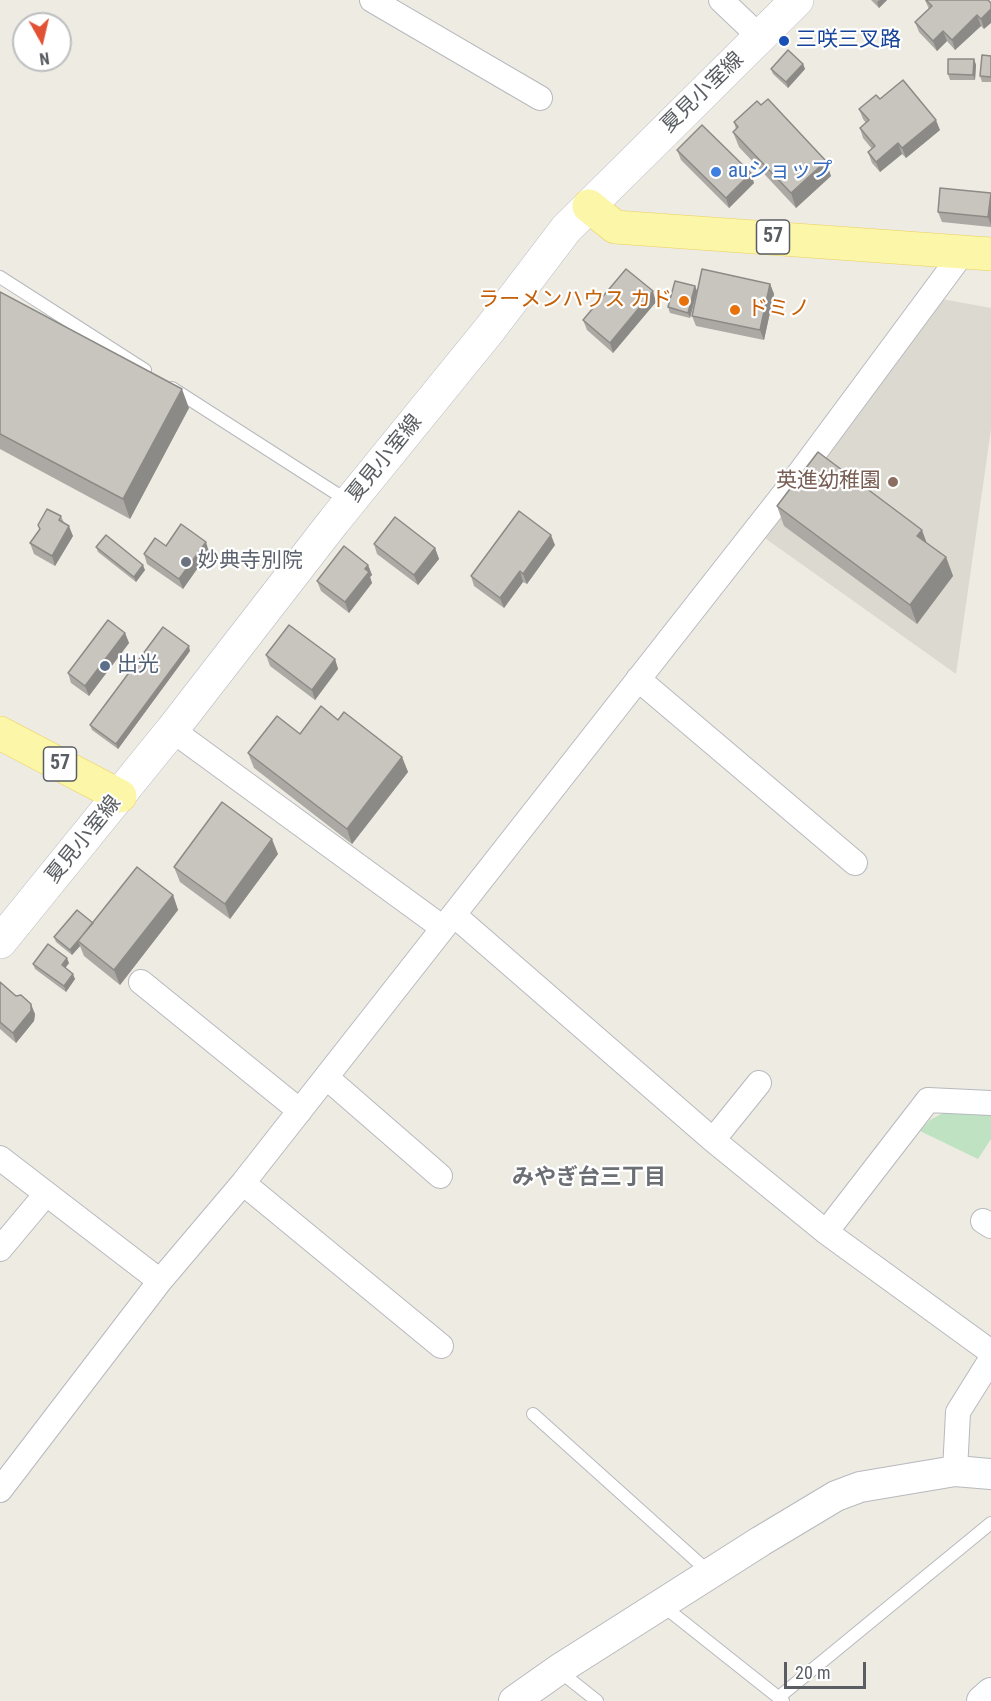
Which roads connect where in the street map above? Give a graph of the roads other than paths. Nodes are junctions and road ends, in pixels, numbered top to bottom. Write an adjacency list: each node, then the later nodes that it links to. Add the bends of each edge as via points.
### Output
1 (372, 0): 5 (street)
2 (721, 0): 4 (street)
3 (797, 0): 4 (main road, 夏見小室線)
4 (760, 37): 6 (main road, 夏見小室線)
5 (540, 98)
6 (589, 206): 7 (main road, 57, via 615,227); 9 (main road, 夏見小室線, via 566,229)
7 (978, 252): 10 (street)
8 (0, 277): 9 (lane)
9 (351, 501): 11 (main road, 夏見小室線)
10 (638, 680): 14 (street); 15 (street)
11 (172, 730): 13 (main road, 夏見小室線); 15 (street)
12 (0, 733): 13 (main road, 57)
13 (120, 796): 16 (main road, 夏見小室線)
14 (855, 863)
15 (448, 921): 18 (street); 22 (street)
16 (0, 942)
17 (141, 982): 21 (street)
18 (326, 1077): 21 (street); 24 (street)
19 (759, 1083): 22 (street)
20 (991, 1103): 27 (street, via 928,1100)
21 (300, 1111): 25 (street)
22 (713, 1140): 27 (street)
23 (0, 1158): 26 (street)
24 (440, 1176)
25 (243, 1183): 29 (street); 30 (street)
26 (46, 1194): 28 (street); 29 (street)
27 (826, 1232): 31 (street)
28 (0, 1249)
29 (160, 1281): 36 (street)
30 (441, 1346)
31 (991, 1352)
32 (991, 1359): 34 (street, via 958,1412)
33 (533, 1414): 38 (lane)
34 (955, 1471): 35 (street); 38 (street, via 860,1487 836,1496)
35 (991, 1474)
36 (0, 1490)
37 (991, 1523): 42 (lane)
38 (711, 1573): 39 (street)
39 (662, 1605): 40 (street); 42 (lane)
40 (558, 1670): 43 (street); 44 (lane)
41 (991, 1693): 45 (street)
42 (781, 1699)
43 (514, 1701)
44 (597, 1701)
45 (982, 1701)

